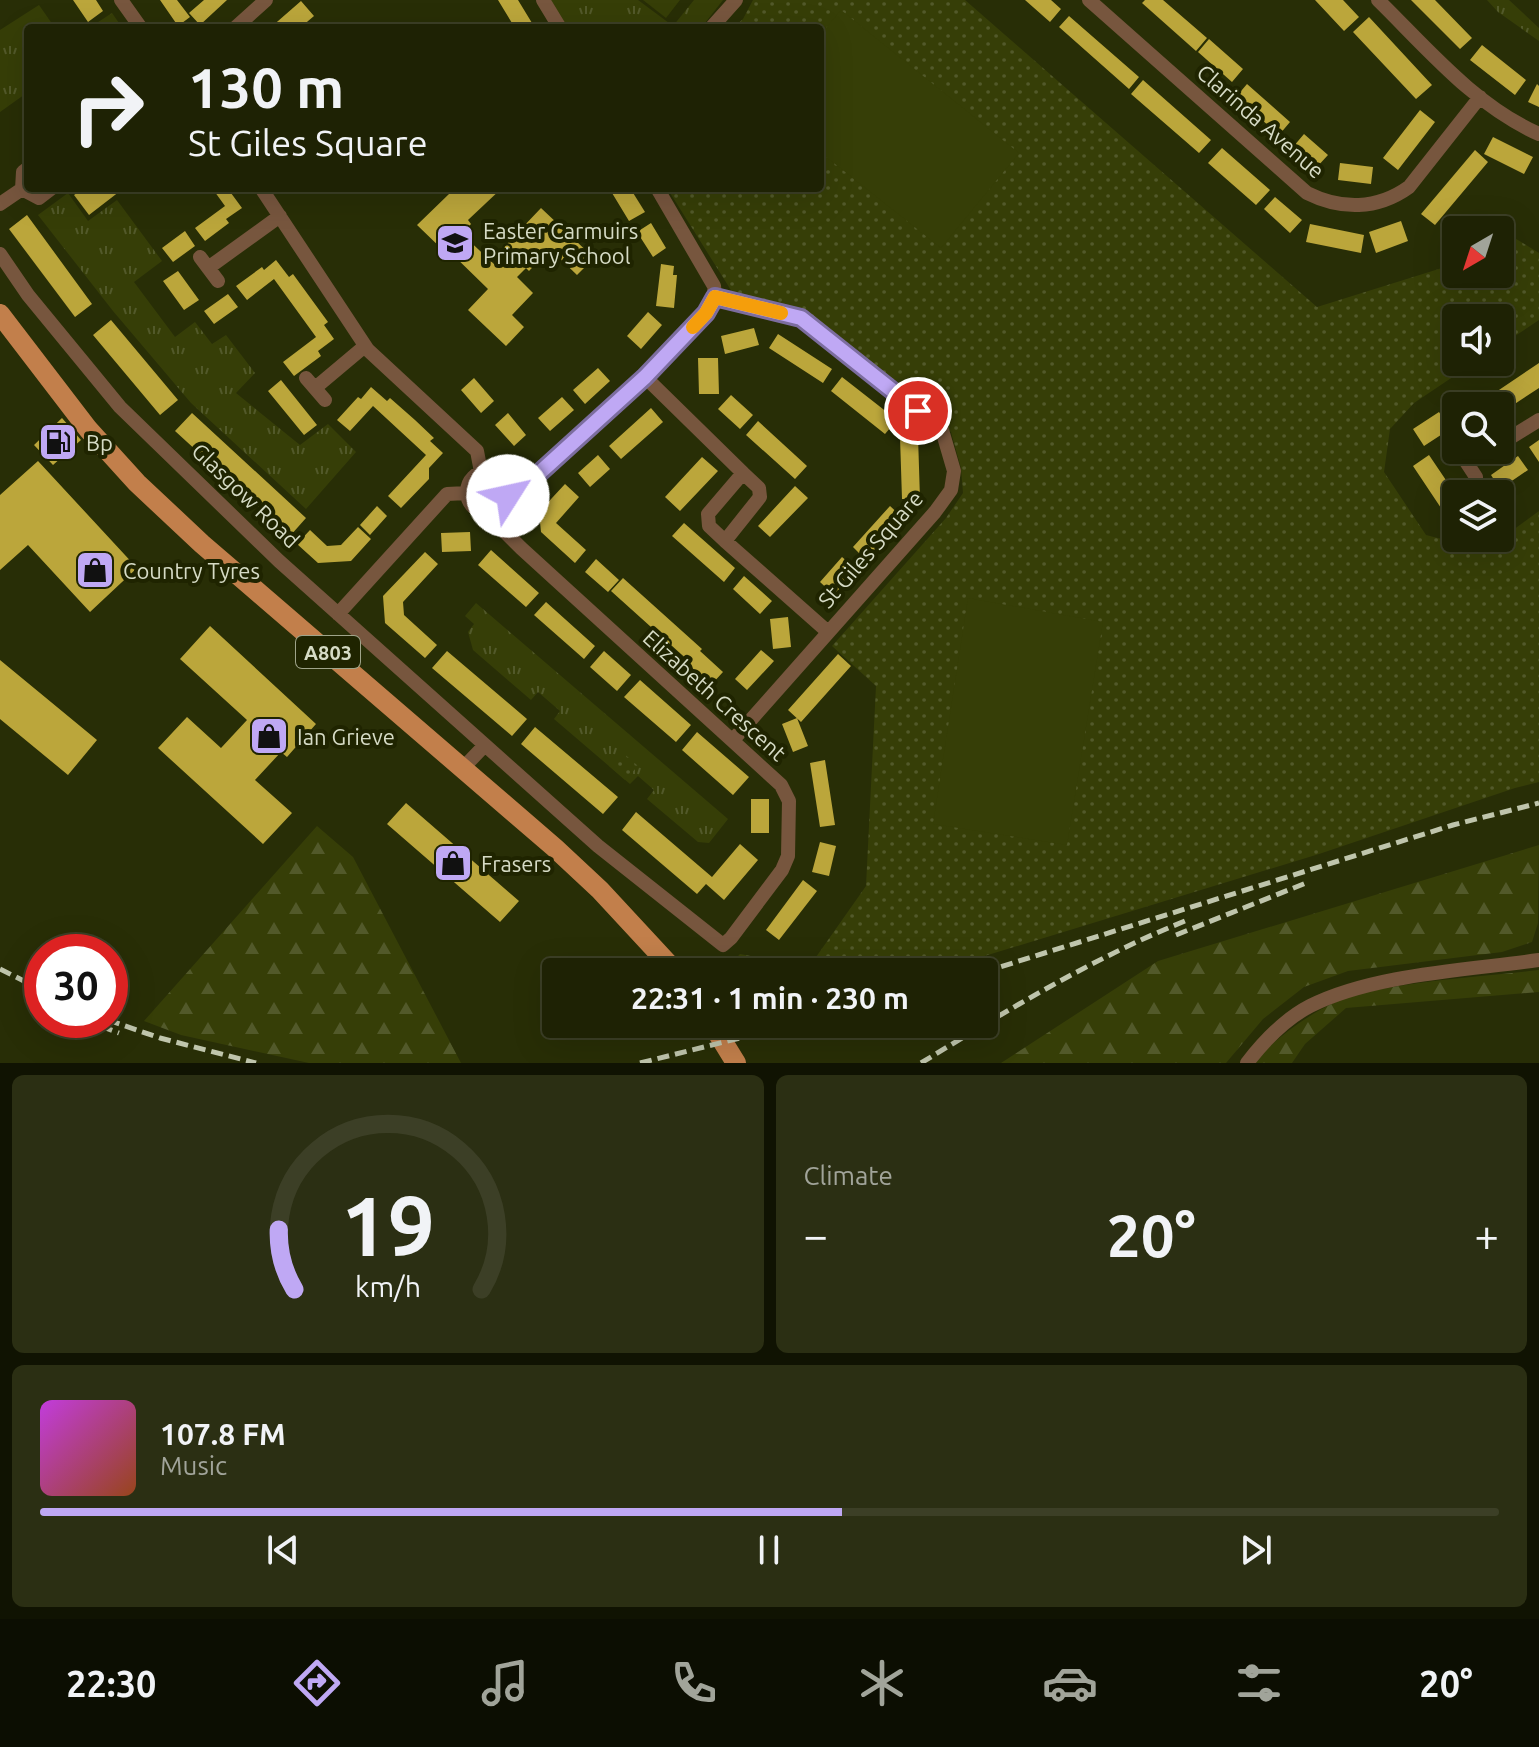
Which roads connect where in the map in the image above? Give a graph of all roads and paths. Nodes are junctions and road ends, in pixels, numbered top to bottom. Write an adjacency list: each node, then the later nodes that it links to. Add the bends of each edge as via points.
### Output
1 (121, 0): 7 (street)
2 (266, 0): 8 (street)
3 (543, 0): 9 (street)
4 (736, 0): 10 (street)
5 (1089, 0): 11 (street, Clarinda Avenue, via 1307,193 1325,202 1367,206 1395,198)
6 (1378, 0): 11 (street)
7 (138, 24)
8 (239, 24)
9 (558, 24)
10 (715, 24)
11 (1480, 97): 12 (street, via 1515,124)
12 (1539, 134)
13 (24, 171): 14 (street)
14 (22, 189): 19 (street)
15 (28, 192): 16 (street, via 39,198)
16 (47, 192)
17 (264, 192): 20 (street)
18 (659, 192): 23 (street, via 714,286)
19 (0, 204)
20 (280, 216): 22 (street, via 204,262); 25 (street)
21 (0, 254): 36 (street, Glasgow Road, via 120,407)
22 (218, 281)
23 (715, 297): 26 (street); 37 (street, St Giles Square, via 801,318 942,430 949,448 951,490)
24 (0, 314): 40 (main road, A803, via 88,429 137,483)
25 (365, 346): 27 (street, via 310,383); 30 (street, via 477,451)
26 (645, 377): 31 (street); 32 (street, via 525,486)
27 (325, 400)
28 (1539, 420): 29 (street)
29 (1514, 435)
30 (481, 472): 32 (street, via 501,475); 33 (street, via 470,479)
31 (743, 473): 35 (street, via 759,488 760,497); 35 (street, via 708,514 709,526)
32 (508, 489): 34 (street, via 501,508)
33 (467, 493): 34 (street, via 471,505); 36 (street, via 447,494)
34 (486, 513): 38 (street, Elizabeth Crescent)
35 (725, 541): 37 (street)
36 (338, 614): 39 (street, Glasgow Road)
37 (828, 632): 38 (street, St Giles Square)
38 (733, 740): 41 (street, Elizabeth Crescent, via 781,785 789,801 788,856)
39 (485, 745): 40 (street); 41 (street, Glasgow Road, via 598,846)
40 (463, 768): 42 (main road, A803, via 600,890)
41 (723, 945)
42 (663, 958)
43 (1539, 960): 46 (street, via 1373,983 1339,994 1284,1024)
44 (721, 1038): 45 (main road)
45 (736, 1063)
46 (1247, 1063)

